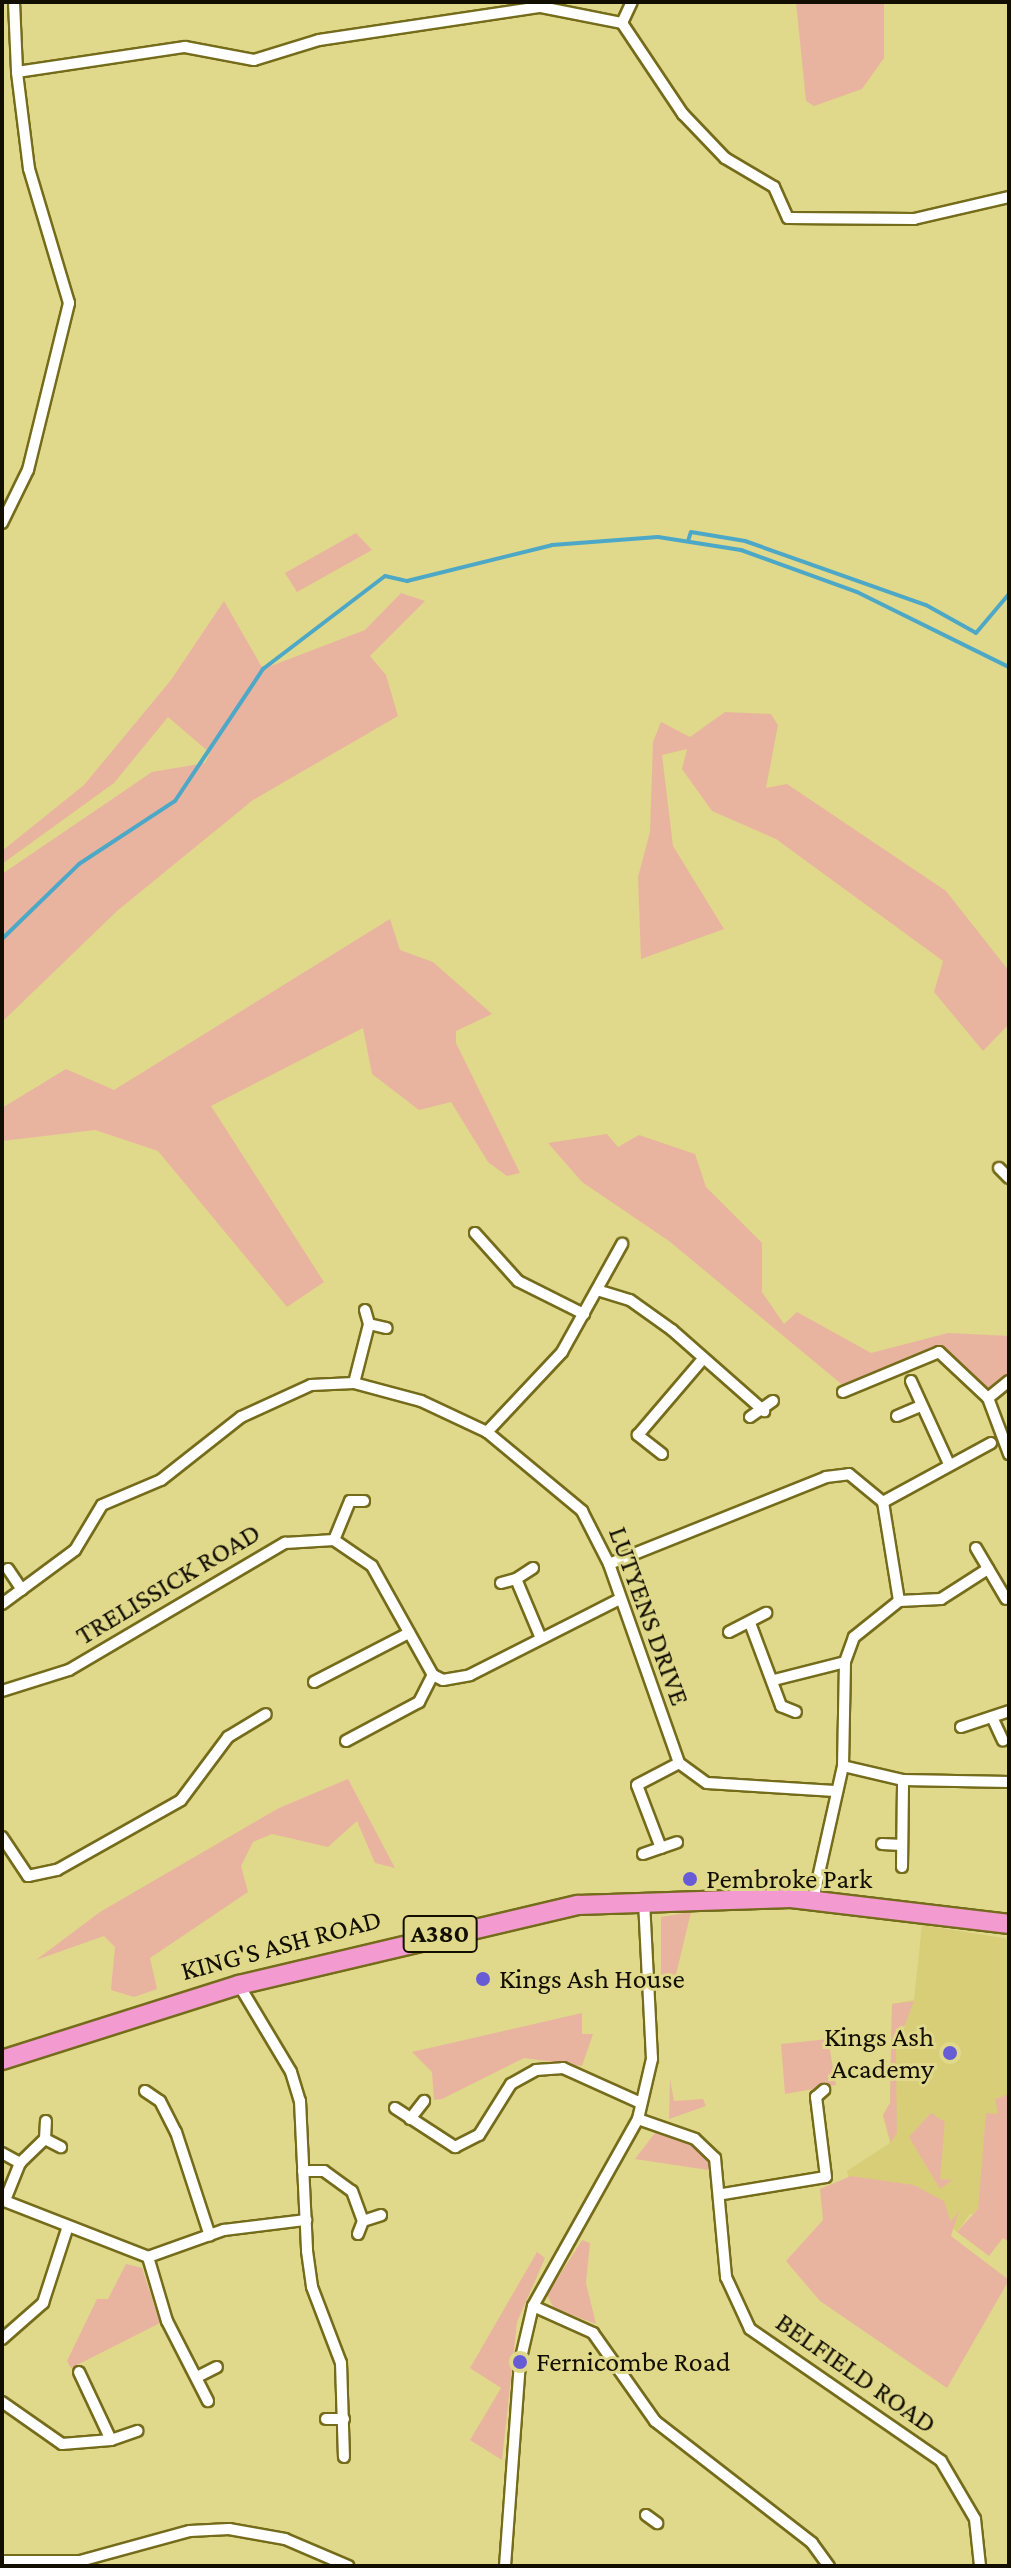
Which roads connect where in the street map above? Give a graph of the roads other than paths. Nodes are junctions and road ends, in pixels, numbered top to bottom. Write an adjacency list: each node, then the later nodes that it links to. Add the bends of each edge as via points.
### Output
1 (14, 2): 4 (street)
2 (632, 2): 3 (street)
3 (622, 23): 4 (street, via 541,7 319,40 254,60 185,47); 5 (street, via 683,114 725,158 774,187 788,218 914,219)
4 (17, 72): 6 (street, via 29,169 69,303 28,470)
5 (1009, 197)
6 (2, 523)
7 (999, 1168): 8 (street)
8 (1009, 1178)
9 (475, 1233): 13 (street, via 518,1281)
10 (622, 1244): 11 (street)
11 (597, 1290): 13 (street); 16 (street, via 630,1300)
12 (365, 1310): 14 (street)
13 (584, 1314): 27 (street, via 562,1352)
14 (369, 1324): 15 (street); 19 (street)
15 (387, 1328)
16 (702, 1360): 24 (street); 29 (street, via 638,1435)
17 (911, 1381): 23 (street)
18 (1009, 1381): 21 (street)
19 (354, 1383): 27 (street, LUTYENS DRIVE, via 421,1401); 44 (street, LUTYENS DRIVE, via 311,1385 241,1417 161,1480 102,1505 75,1550)
20 (843, 1392): 21 (street, via 939,1352 968,1372)
21 (988, 1398): 30 (street)
22 (773, 1401): 24 (street)
23 (921, 1406): 25 (street); 31 (street)
24 (764, 1411): 26 (street)
25 (897, 1416)
26 (750, 1417)
27 (487, 1432): 38 (street, LUTYENS DRIVE, via 582,1511)
28 (991, 1443): 31 (street)
29 (662, 1454)
30 (1009, 1454)
31 (949, 1464): 35 (street)
32 (342, 1490): 33 (street)
33 (350, 1501): 34 (street); 36 (street)
34 (364, 1501)
35 (883, 1502): 38 (street, via 849,1474 826,1477); 47 (street)
36 (334, 1540): 52 (street, via 385,1581); 58 (street, TRELISSICK ROAD, via 285,1543 81,1664)
37 (976, 1548): 41 (street)
38 (609, 1564): 45 (street, LUTYENS DRIVE)
39 (533, 1568): 42 (street)
40 (8, 1569): 44 (street)
41 (988, 1569): 46 (street); 47 (street, via 941,1599)
42 (516, 1579): 43 (street); 53 (street)
43 (501, 1583)
44 (22, 1590): 48 (street, LUTYENS DRIVE)
45 (620, 1599): 53 (street); 66 (street, LUTYENS DRIVE)
46 (1006, 1599)
47 (899, 1601): 54 (street, via 854,1637)
48 (2, 1604)
49 (766, 1613): 50 (street)
50 (750, 1623): 51 (street); 56 (street)
51 (729, 1632)
52 (409, 1633): 55 (street); 57 (street)
53 (540, 1636): 55 (street, via 470,1675)
54 (845, 1662): 56 (street); 67 (street)
55 (433, 1675): 64 (street, via 419,1702)
56 (774, 1680): 60 (street, via 781,1706)
57 (314, 1682)
58 (2, 1691)
59 (1009, 1711): 62 (street)
60 (796, 1712)
61 (266, 1714): 71 (street, via 228,1737 181,1800 57,1870 28,1876)
62 (992, 1717): 63 (street); 65 (street)
63 (961, 1727)
64 (346, 1741)
65 (1003, 1741)
66 (679, 1763): 70 (street, via 707,1783); 75 (street, via 637,1785)
67 (843, 1766): 68 (street); 70 (street)
68 (903, 1780): 69 (street); 74 (street)
69 (1009, 1782)
70 (835, 1791): 79 (street)
71 (2, 1837)
72 (677, 1842): 75 (street)
73 (882, 1844): 74 (street)
74 (902, 1845): 77 (street)
75 (661, 1848): 76 (street)
76 (643, 1854)
77 (902, 1867)
78 (644, 1898): 79 (highway, KING'S ASH ROAD / A380); 81 (highway, KING'S ASH ROAD / A380, via 541,1911); 88 (street, via 653,2033)
79 (813, 1900): 80 (highway, KING'S ASH ROAD / A380)
80 (1009, 1924)
81 (239, 1985): 82 (highway, KING'S ASH ROAD / A380); 97 (street, via 291,2072)
82 (2, 2060)
83 (169, 2090): 86 (street)
84 (145, 2091): 86 (street)
85 (816, 2094): 98 (street, via 826,2177)
86 (160, 2101): 105 (street, via 192,2169)
87 (424, 2101): 90 (street)
88 (641, 2103): 90 (street, via 549,2068 511,2084 486,2127 455,2147); 91 (street)
89 (395, 2108): 90 (street)
90 (410, 2119)
91 (638, 2119): 98 (street, BELFIELD ROAD, via 705,2147 721,2170); 107 (street)
92 (46, 2121): 93 (street)
93 (45, 2139): 94 (street); 96 (street)
94 (61, 2147)
95 (2, 2153): 96 (street)
96 (20, 2163): 99 (street)
97 (303, 2171): 101 (street); 102 (street, via 338,2178 352,2191)
98 (723, 2194): 125 (street, BELFIELD ROAD, via 726,2277 750,2329 941,2461 975,2519)
99 (3, 2200): 103 (street)
100 (381, 2215): 102 (street)
101 (306, 2220): 105 (street); 115 (street, via 312,2287 341,2363)
102 (363, 2221): 104 (street)
103 (67, 2229): 106 (street); 108 (street, via 43,2303)
104 (358, 2234)
105 (210, 2236): 106 (street)
106 (148, 2257): 111 (street, via 167,2321)
107 (533, 2306): 123 (street, via 520,2362); 124 (street, via 593,2333 655,2421 812,2543)
108 (2, 2339)
109 (217, 2367): 111 (street)
110 (79, 2372): 117 (street)
111 (199, 2376): 112 (street)
112 (208, 2401)
113 (2, 2402): 117 (street, via 62,2444)
114 (326, 2419): 115 (street)
115 (344, 2419): 118 (street)
116 (137, 2431): 117 (street)
117 (111, 2440)
118 (344, 2457)
119 (646, 2515): 120 (street)
120 (657, 2523)
121 (2, 2561): 122 (street, via 80,2561 190,2531 229,2529 285,2539)
122 (348, 2566)
123 (505, 2566)
124 (829, 2566)
125 (980, 2566)

